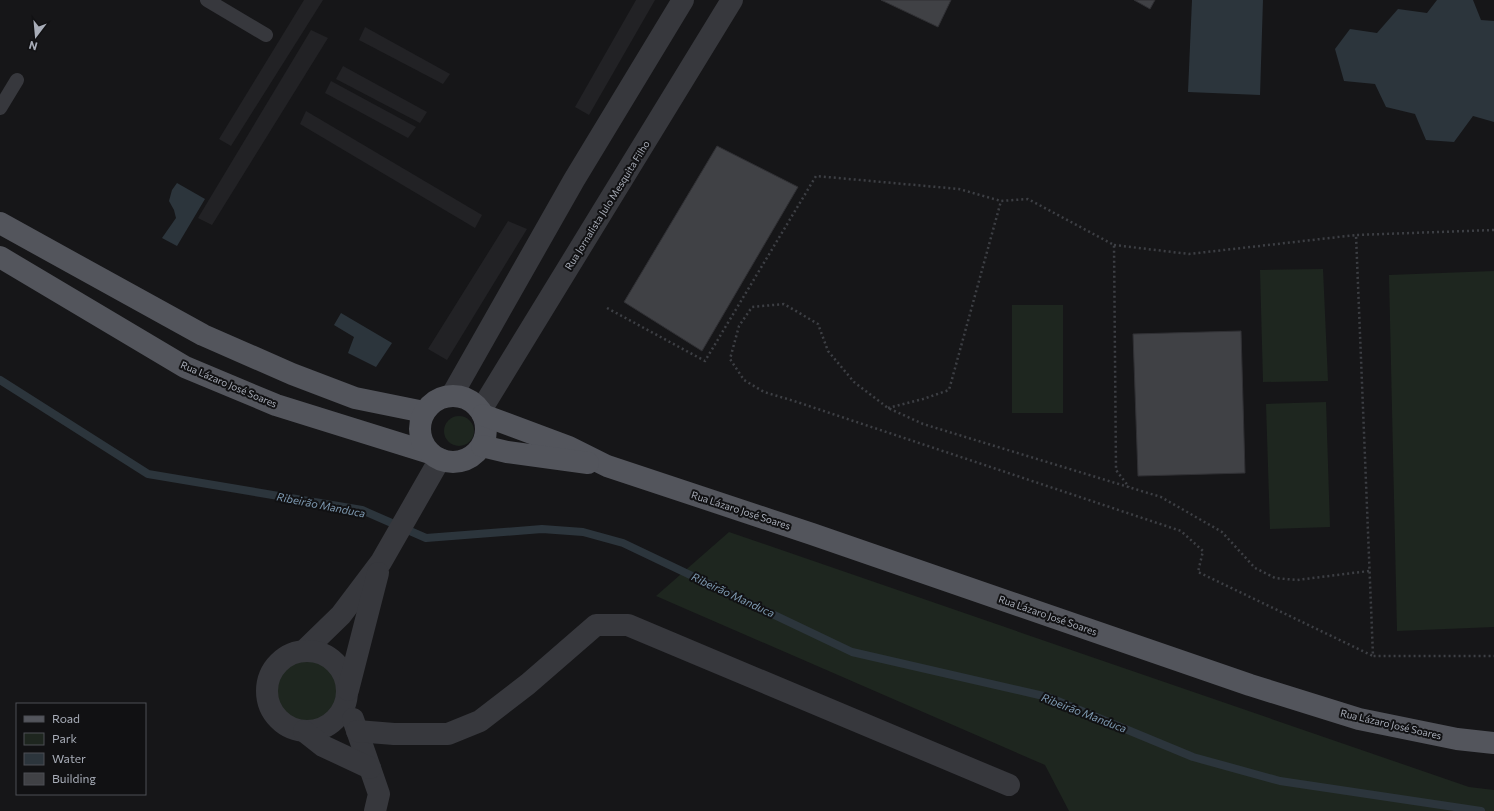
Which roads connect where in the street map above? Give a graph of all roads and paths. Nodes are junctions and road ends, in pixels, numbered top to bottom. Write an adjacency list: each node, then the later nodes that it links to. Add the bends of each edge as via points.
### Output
1 (207, 0): 4 (lane)
2 (683, 0): 14 (street, via 574,180)
3 (732, 0): 17 (street, Rua Jornalista Julo Mesquita Filho)
4 (266, 35)
5 (17, 80): 6 (lane)
6 (0, 108)
7 (1001, 201): 11 (path, via 1028,199); 13 (path, via 959,189 816,176 705,361); 15 (path, via 949,390)
8 (0, 223): 16 (main road, via 203,335 355,398)
9 (1494, 230): 10 (path)
10 (1356, 235): 11 (path, via 1189,254); 23 (path)
11 (1114, 245): 21 (path, via 1116,470)
12 (0, 257): 19 (main road, Rua Lázaro José Soares, via 185,367 276,405)
13 (607, 308)
14 (452, 396): 16 (main road, via 432,403); 17 (main road, via 463,397 473,402)
15 (888, 408): 21 (path, via 923,424); 25 (path, via 854,382 828,351 818,324 784,304 752,307 739,326 730,359 744,380 764,392 1181,531 1203,551 1198,572)
16 (424, 412): 19 (main road, via 420,422 420,434 424,444)
17 (482, 412): 18 (main road, via 486,430); 20 (main road, Rua Lázaro José Soares, via 569,447)
18 (482, 446): 19 (main road, via 471,457 461,461 450,462); 20 (main road, Rua Lázaro José Soares)
19 (435, 456): 22 (street)
20 (607, 466): 30 (main road, Rua Lázaro José Soares, via 1257,687 1359,719 1457,739)
21 (1130, 488): 23 (path, via 1161,497 1222,532 1255,568 1275,578 1297,580)
22 (384, 558): 24 (street, via 341,615); 27 (street)
23 (1369, 571): 25 (path)
24 (305, 650): 27 (street, via 317,651 338,664 344,674); 28 (street, via 282,658 268,678 266,690 273,713 292,728)
25 (1373, 656): 26 (path)
26 (1494, 656)
27 (347, 695): 28 (street, via 335,720 316,730); 29 (street)
28 (304, 731): 31 (street, via 323,746)
29 (357, 731): 31 (street); 32 (street, via 448,734 480,721 528,684 596,625 628,625)
30 (1494, 743)
31 (370, 768): 33 (street, via 379,794)
32 (1010, 785)
33 (375, 811)

